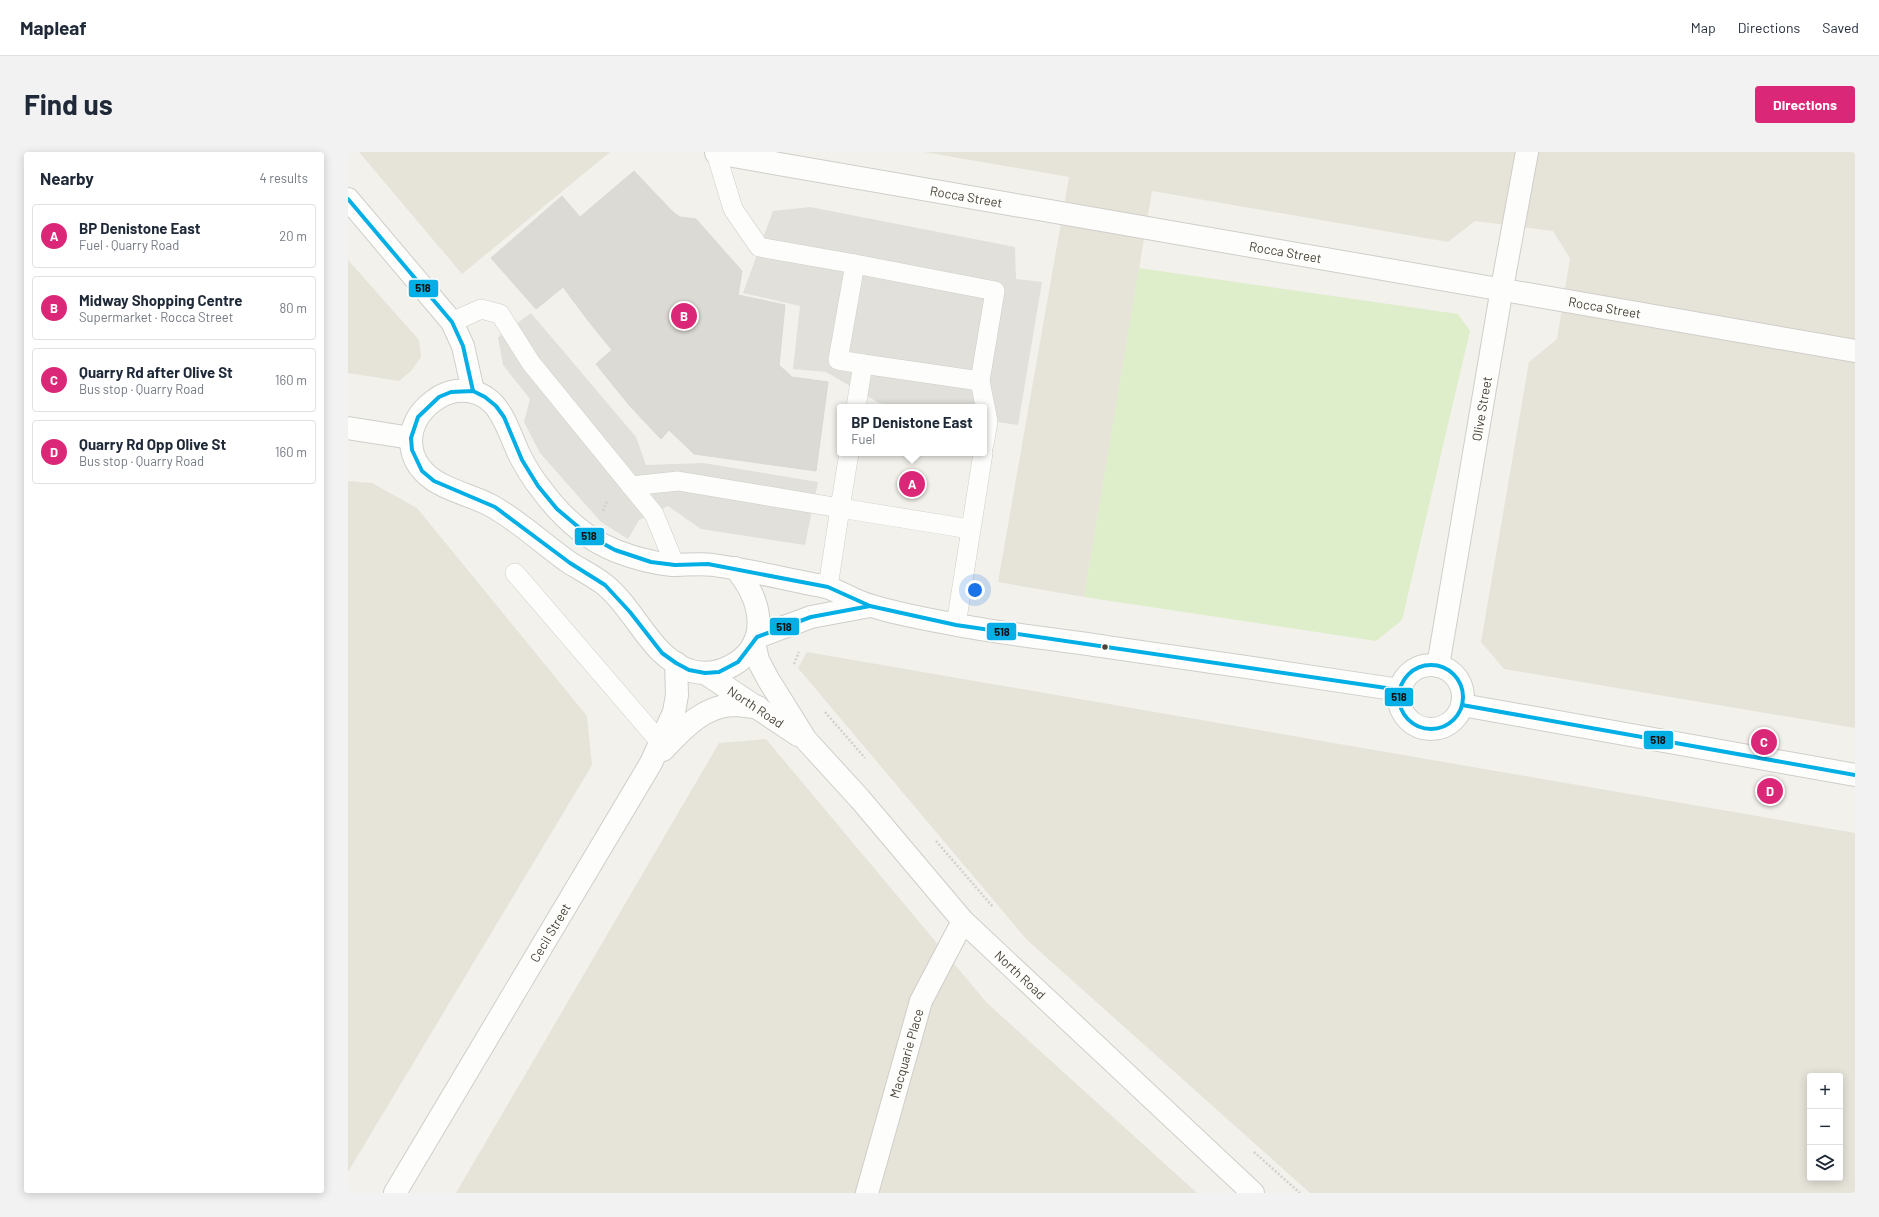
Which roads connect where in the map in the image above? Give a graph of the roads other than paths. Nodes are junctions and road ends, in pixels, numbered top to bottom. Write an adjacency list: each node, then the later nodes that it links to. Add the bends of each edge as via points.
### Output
1 (1528, 152): 5 (street, Olive Street)
2 (716, 153): 4 (lane, via 734,209 759,247); 5 (street, Rocca Street)
3 (348, 199): 6 (street)
4 (855, 264): 8 (lane, via 838,360); 9 (lane, via 995,291)
5 (1502, 288): 7 (street, Rocca Street); 30 (street, Olive Street)
6 (452, 322): 10 (street, via 464,346); 19 (lane, via 481,309 500,314 531,363)
7 (1855, 351)
8 (863, 364): 9 (lane); 11 (lane)
9 (980, 381): 12 (lane)
10 (473, 391): 16 (street, via 451,392 439,397 418,417); 22 (street, via 496,406 504,417 522,460 538,486 557,509 589,536 615,550 651,562)
11 (856, 404)
12 (985, 404)
13 (987, 416): 14 (lane)
14 (987, 427)
15 (348, 428): 16 (street)
16 (411, 438): 29 (street, North Road, via 412,450 422,471 434,481 495,507 570,563 606,585 662,653)
17 (849, 456): 20 (lane)
18 (982, 456): 21 (lane)
19 (631, 486): 20 (lane, via 678,481); 22 (lane, via 654,514)
20 (840, 508): 21 (lane); 25 (lane)
21 (970, 528): 27 (lane)
22 (675, 565): 23 (street, via 708,564)
23 (735, 568): 25 (street); 28 (street, North Road, via 744,579 757,605)
24 (515, 573): 36 (lane)
25 (828, 587): 26 (street)
26 (870, 606): 27 (street); 28 (street, via 811,617)
27 (956, 625): 32 (street)
28 (756, 640): 31 (street, North Road, via 738,662 719,672); 35 (street, North Road, via 758,660)
29 (676, 663): 31 (street, North Road); 36 (street, Cecil Street, via 677,695 674,712)
30 (1438, 666): 32 (street, via 1428,665 1414,670); 33 (street, via 1446,668 1459,680 1462,688)
31 (705, 674): 34 (street, North Road)
32 (1400, 690): 33 (street, via 1401,707 1405,715 1419,726 1445,726 1453,721)
33 (1462, 705): 38 (street)
34 (758, 707): 35 (street, North Road); 37 (street, via 732,705 711,711 689,723)
35 (806, 740): 39 (street, North Road)
36 (661, 743): 37 (street, Cecil Street)
37 (651, 762): 40 (street, Cecil Street)
38 (1855, 775)
39 (963, 921): 41 (street, Macquarie Place, via 921,1001); 42 (street, North Road)
40 (396, 1193)
41 (867, 1193)
42 (1253, 1193)

